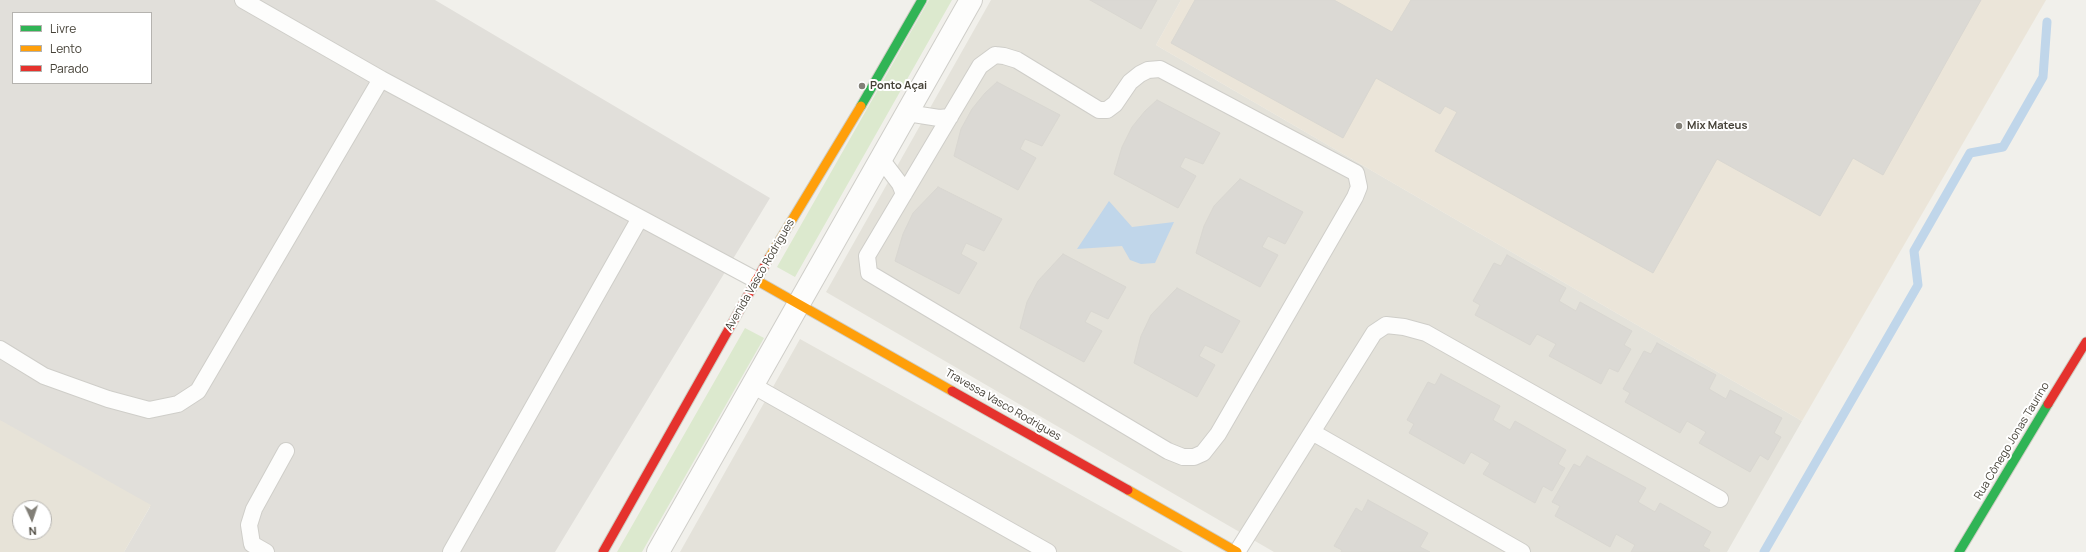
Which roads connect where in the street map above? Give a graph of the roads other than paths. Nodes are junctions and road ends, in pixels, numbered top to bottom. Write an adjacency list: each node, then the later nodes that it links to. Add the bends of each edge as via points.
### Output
1 (243, 0): 4 (lane)
2 (922, 0): 10 (street, Avenida Vasco Rodrigues)
3 (971, 0): 5 (street)
4 (381, 79): 9 (lane); 13 (lane, via 198,391 178,404 149,410 108,399 44,376)
5 (907, 113): 6 (lane, via 939,118); 7 (street)
6 (950, 117): 8 (lane); 8 (lane, via 980,66 995,56 1017,60 1099,110 1107,110 1115,104 1130,82 1140,74 1160,68 1350,169 1356,173 1359,187 1356,197 1218,434 1203,453 1194,458 1168,451 869,273 867,256)
7 (881, 158): 8 (lane, via 900,184); 11 (street)
8 (904, 194)
9 (640, 218): 10 (lane); 19 (lane)
10 (756, 280): 11 (street, Travessa Vasco Rodrigues); 20 (street, Avenida Vasco Rodrigues)
11 (798, 303): 14 (street); 23 (street, Travessa Vasco Rodrigues)
12 (2086, 342): 25 (street, Rua Cônego Jonas Taurino)
13 (0, 349)
14 (752, 384): 21 (street); 22 (lane)
15 (1312, 432): 17 (lane, via 1374,333 1386,325 1404,327 1426,333); 23 (lane); 24 (lane)
16 (286, 451): 18 (lane, via 254,509 249,525 252,544)
17 (1720, 499)
18 (266, 552)
19 (452, 552)
20 (603, 552)
21 (658, 552)
22 (1048, 552)
23 (1237, 552)
24 (1522, 552)
25 (1959, 552)

